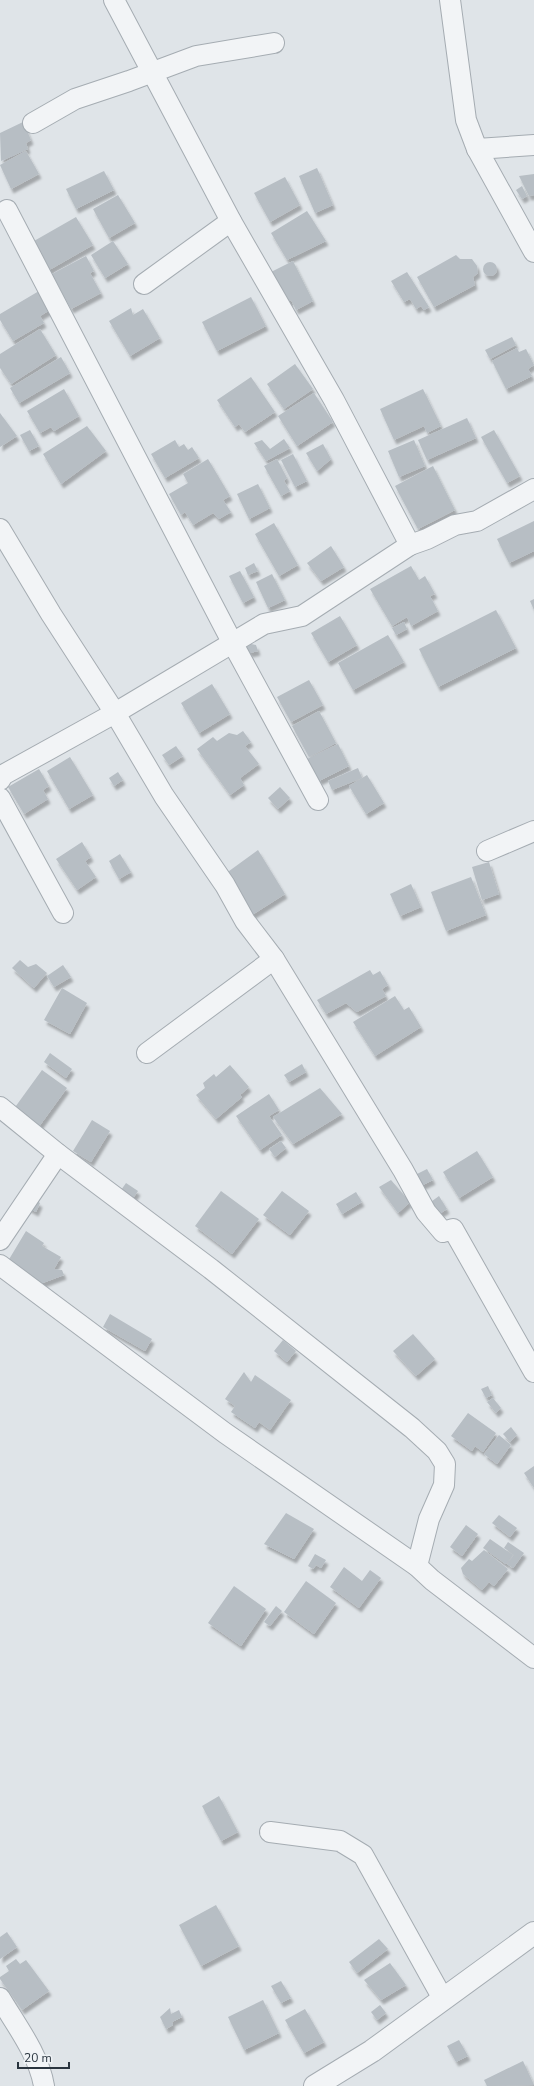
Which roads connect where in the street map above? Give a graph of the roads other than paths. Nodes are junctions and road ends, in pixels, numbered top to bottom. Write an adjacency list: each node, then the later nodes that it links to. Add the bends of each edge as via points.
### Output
1 (114, 0): 4 (street)
2 (450, 0): 7 (street, via 466,120)
3 (274, 43): 4 (street, via 196,56)
4 (152, 72): 5 (street, via 75,98); 9 (street)
5 (33, 123)
6 (534, 145): 7 (street)
7 (477, 149): 10 (street)
8 (7, 210): 15 (street)
9 (231, 221): 11 (street); 14 (street, via 334,400)
10 (534, 252)
11 (144, 284)
12 (534, 489): 14 (street, via 477,520 455,525)
13 (0, 529): 16 (street)
14 (410, 545): 15 (street, via 302,616 264,624)
15 (232, 642): 16 (street); 19 (street)
16 (115, 713): 17 (street, via 3,775); 23 (street, via 164,796 225,885 245,921)
17 (0, 780)
18 (0, 798): 22 (street)
19 (318, 800)
20 (534, 831): 21 (street)
21 (487, 851)
22 (63, 913)
23 (274, 960): 24 (street); 29 (street, via 426,1212 443,1232 453,1228)
24 (147, 1053)
25 (0, 1107): 26 (street)
26 (58, 1154): 27 (street); 30 (street, via 211,1268 412,1428 437,1451 445,1464 444,1485 429,1519)
27 (0, 1240)
28 (0, 1265): 30 (street, via 225,1433)
29 (534, 1372)
30 (417, 1566): 31 (street)
31 (534, 1658)
32 (270, 1832): 35 (street, via 340,1841 363,1855)
33 (534, 1933): 35 (street)
34 (0, 1998): 36 (street, via 28,2046)
35 (443, 1999): 37 (street, via 372,2052)
36 (44, 2086)
37 (315, 2086)

